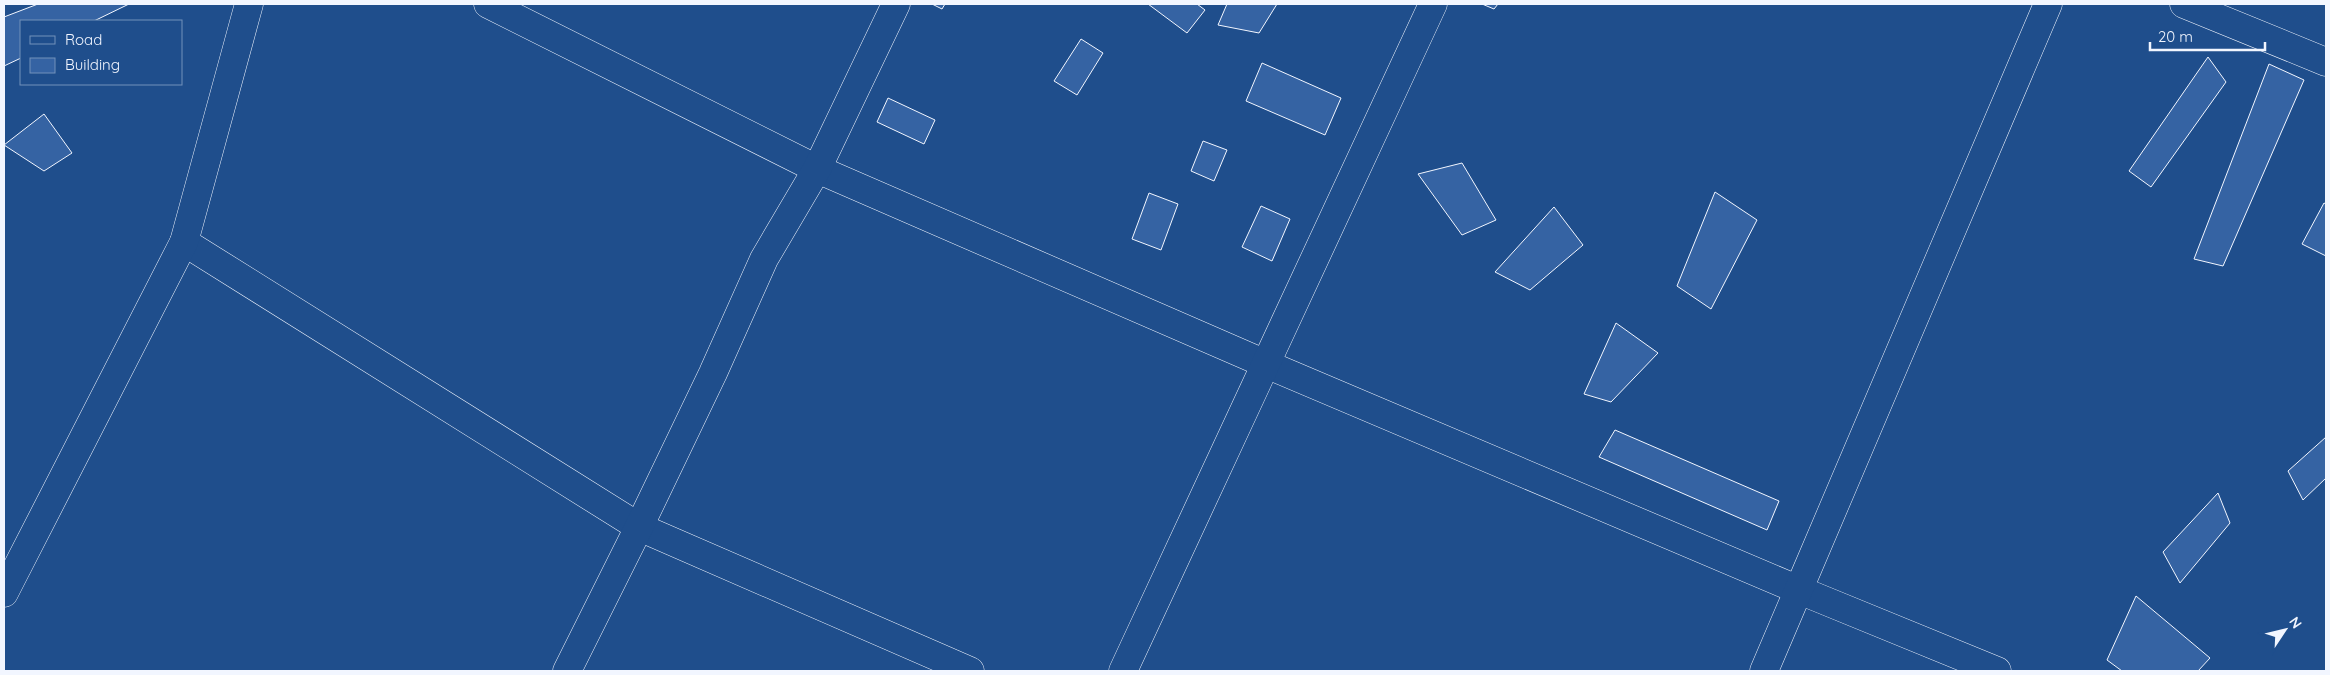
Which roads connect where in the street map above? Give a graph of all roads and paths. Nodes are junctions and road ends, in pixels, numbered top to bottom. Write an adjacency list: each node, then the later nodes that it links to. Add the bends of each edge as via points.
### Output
1 (249, 4): 9 (street)
2 (488, 4): 8 (street)
3 (896, 4): 8 (street)
4 (1433, 4): 10 (street)
5 (2048, 4): 12 (street)
6 (2184, 4): 7 (street)
7 (2326, 62)
8 (817, 169): 10 (street); 11 (street, via 764,259)
9 (184, 242): 11 (street); 13 (street)
10 (1266, 364): 12 (street); 16 (street)
11 (639, 527): 14 (street); 15 (street)
12 (1799, 590): 17 (street); 18 (street)
13 (4, 593)
14 (567, 671)
15 (970, 671)
16 (1122, 671)
17 (1764, 671)
18 (1997, 671)

